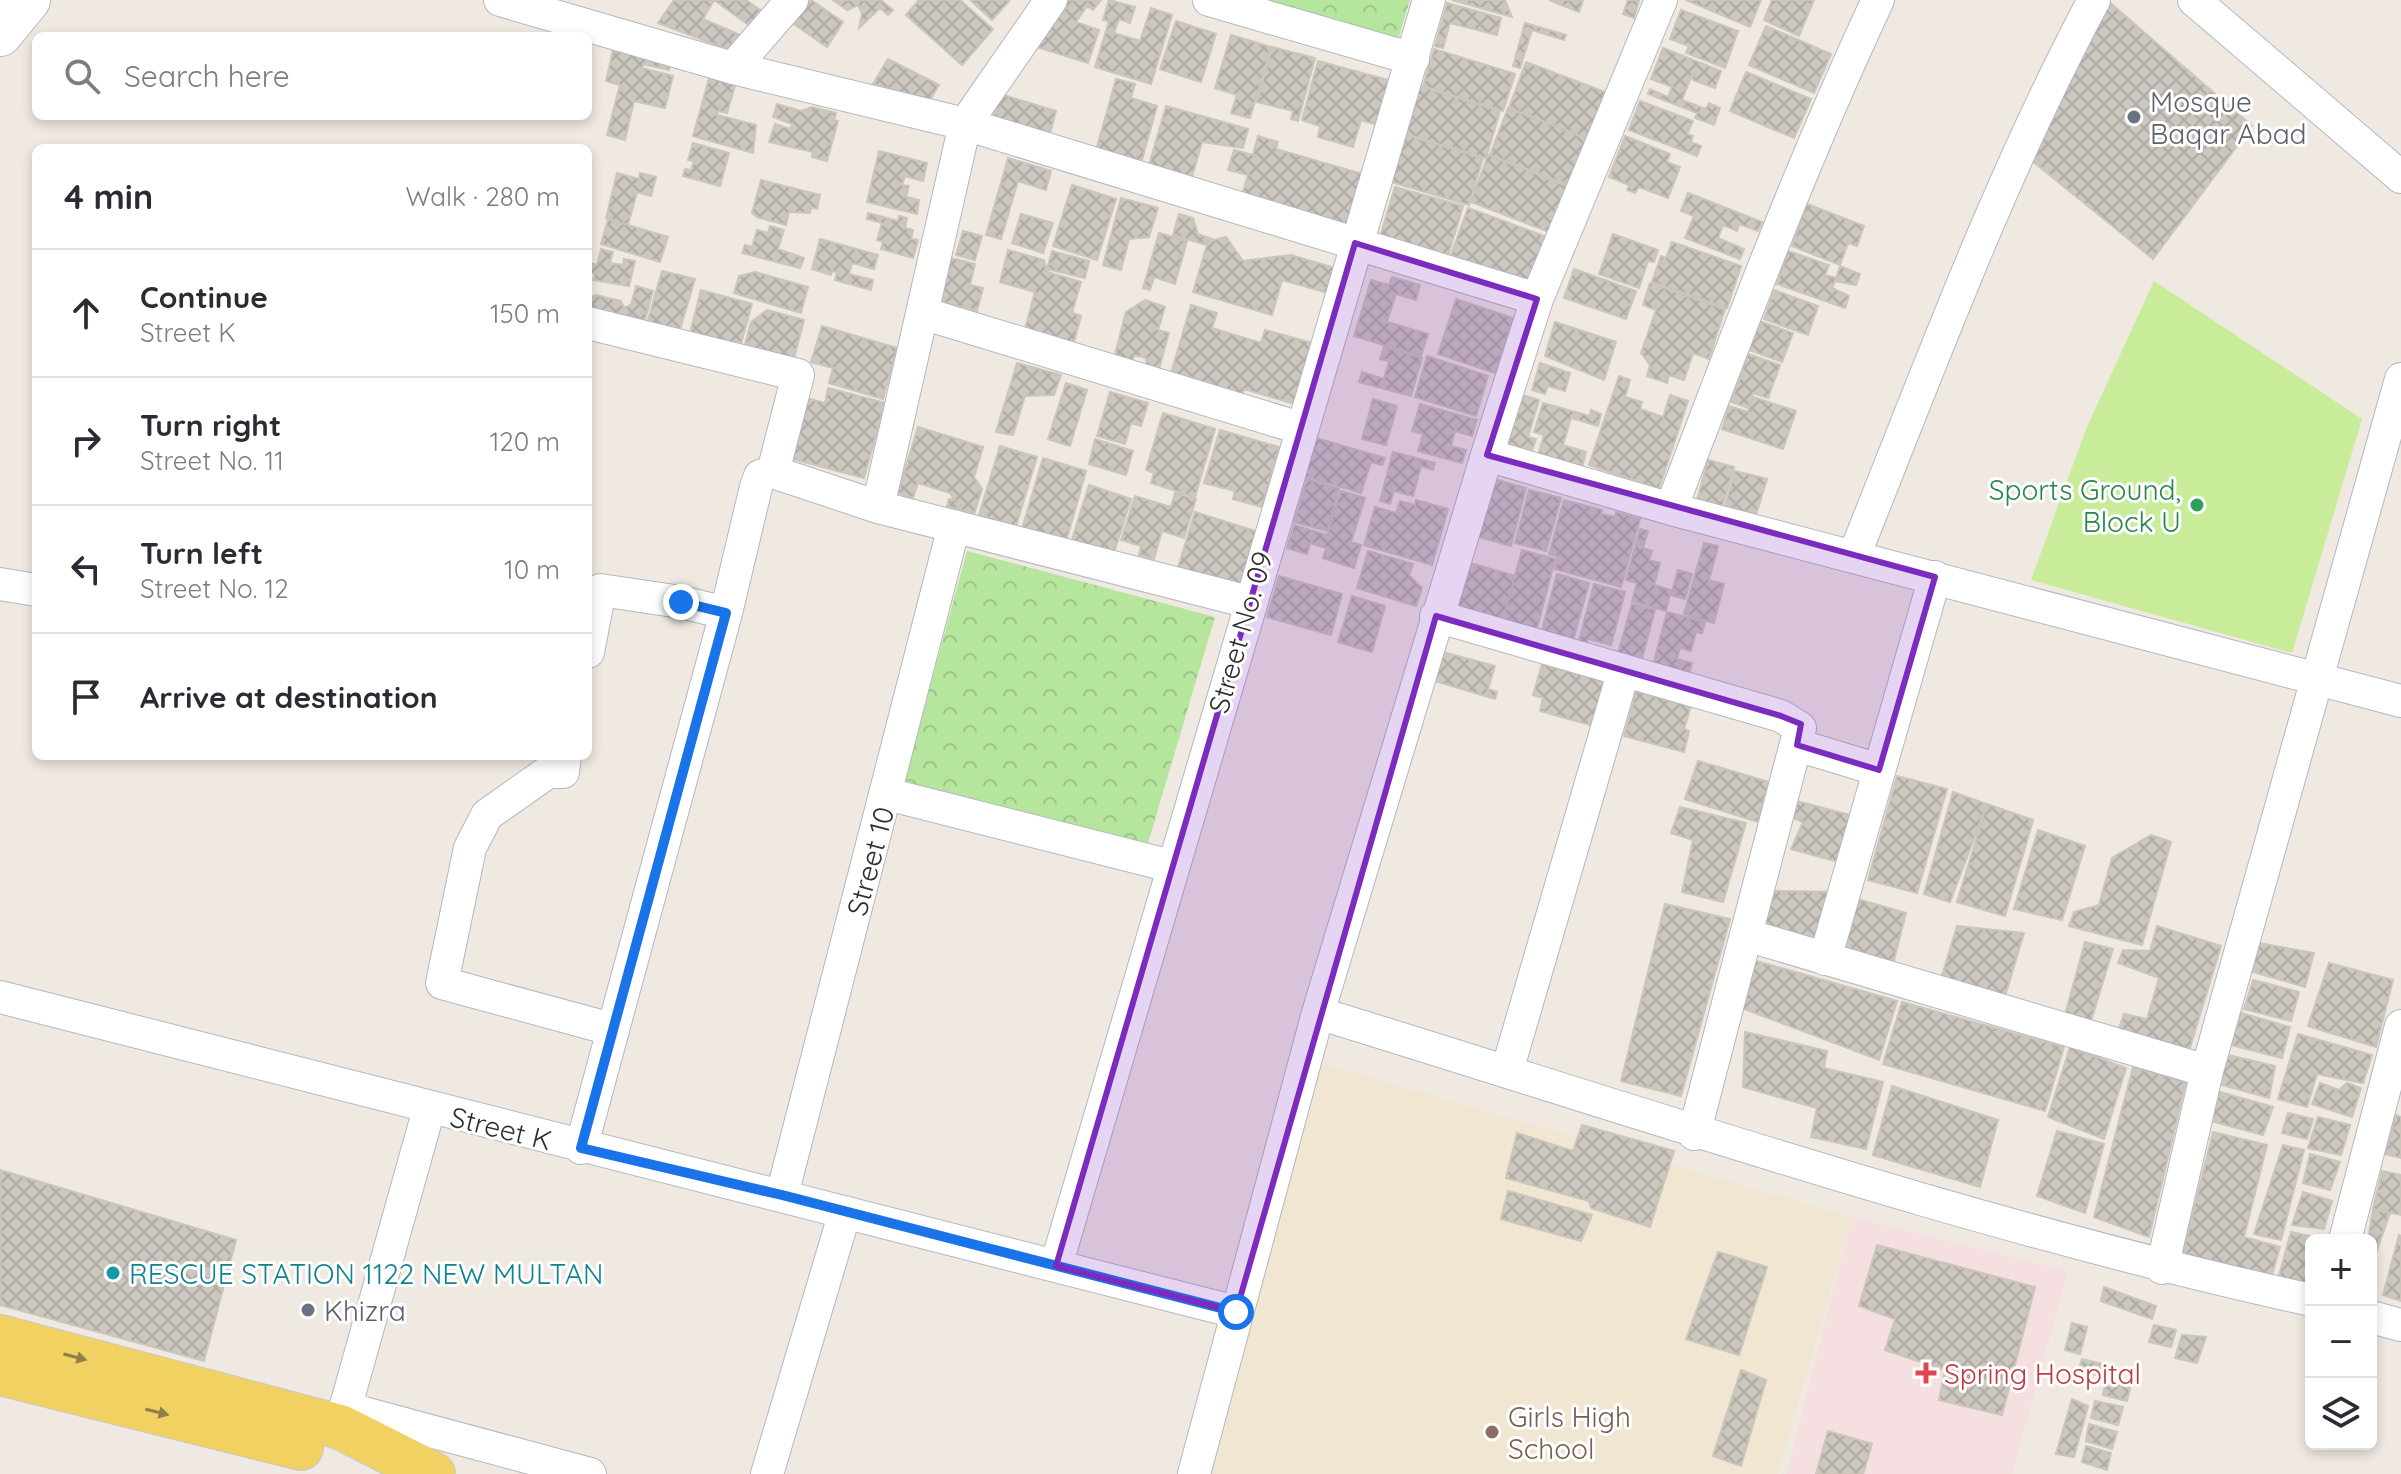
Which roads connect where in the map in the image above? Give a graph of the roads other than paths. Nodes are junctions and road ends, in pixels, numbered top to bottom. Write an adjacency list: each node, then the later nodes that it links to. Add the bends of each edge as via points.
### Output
1 (28, 0): 12 (main road)
2 (500, 0): 11 (street)
3 (792, 0): 14 (street)
4 (1051, 0): 15 (street)
5 (1209, 0): 13 (street)
6 (1429, 0): 13 (street, Street No. 09)
7 (1661, 0): 18 (street)
8 (1878, 0): 26 (street, via 1748,306)
9 (2094, 0): 28 (street, via 1985,228)
10 (2194, 0): 16 (street)
11 (593, 14): 14 (street)
12 (0, 34)
13 (1413, 59): 17 (street, Street No. 09)
14 (733, 68): 15 (street)
15 (965, 124): 17 (street); 19 (street)
16 (2401, 177)
17 (1355, 243): 18 (street); 22 (street, Street No. 09)
18 (1537, 299): 23 (street)
19 (922, 313): 22 (street); 25 (street)
20 (592, 324): 24 (street, via 798,375)
21 (2401, 379): 37 (street)
22 (1300, 428): 32 (street, Street No. 09)
23 (1487, 455): 26 (street); 34 (street)
24 (773, 472): 25 (street); 33 (street, via 760,476 756,487)
25 (878, 507): 27 (street)
26 (1671, 509): 28 (street)
27 (954, 526): 32 (street); 42 (street, Street 10)
28 (1854, 556): 29 (street)
29 (1935, 577): 37 (street); 41 (street)
30 (0, 584): 31 (street)
31 (32, 589)
32 (1249, 602): 43 (street, Street No. 09)
33 (726, 613): 35 (street, via 600,590); 49 (street)
34 (1436, 616): 36 (street); 47 (street)
35 (592, 631)
36 (1624, 670): 39 (street, via 1794,721 1800,728); 50 (street)
37 (2318, 680): 38 (street); 51 (street)
38 (2401, 701)
39 (1797, 745): 41 (street); 44 (street)
40 (564, 760): 49 (street, via 563,772 548,772 487,815 470,848 442,983)
41 (1879, 770): 45 (street)
42 (887, 794): 43 (street); 55 (street, Street 10)
43 (1171, 866): 58 (street, Street No. 09)
44 (1746, 935): 45 (street); 53 (street)
45 (1825, 959): 51 (street)
46 (0, 998): 52 (street, Street K)
47 (1318, 1013): 50 (street); 61 (street)
48 (2401, 1026): 57 (street)
49 (611, 1029): 54 (street)
50 (1507, 1071): 53 (street)
51 (2207, 1071): 59 (street)
52 (429, 1109): 54 (street, Street K); 66 (street)
53 (1694, 1134): 59 (street)
54 (581, 1148): 55 (street, Street K)
55 (782, 1195): 56 (street, Street K)
56 (845, 1212): 58 (street, Street K); 70 (street)
57 (2347, 1234)
58 (1056, 1266): 61 (street, Street K)
59 (2162, 1268): 60 (street)
60 (2305, 1299)
61 (1236, 1312): 71 (street)
62 (2377, 1319): 63 (street)
63 (2401, 1325)
64 (0, 1337): 66 (main road, one-way to 66)
65 (0, 1373): 67 (main road, one-way to 67)
66 (342, 1418): 68 (main road); 69 (street)
67 (406, 1474)
68 (433, 1474)
69 (590, 1474)
70 (767, 1474)
71 (1194, 1474)

